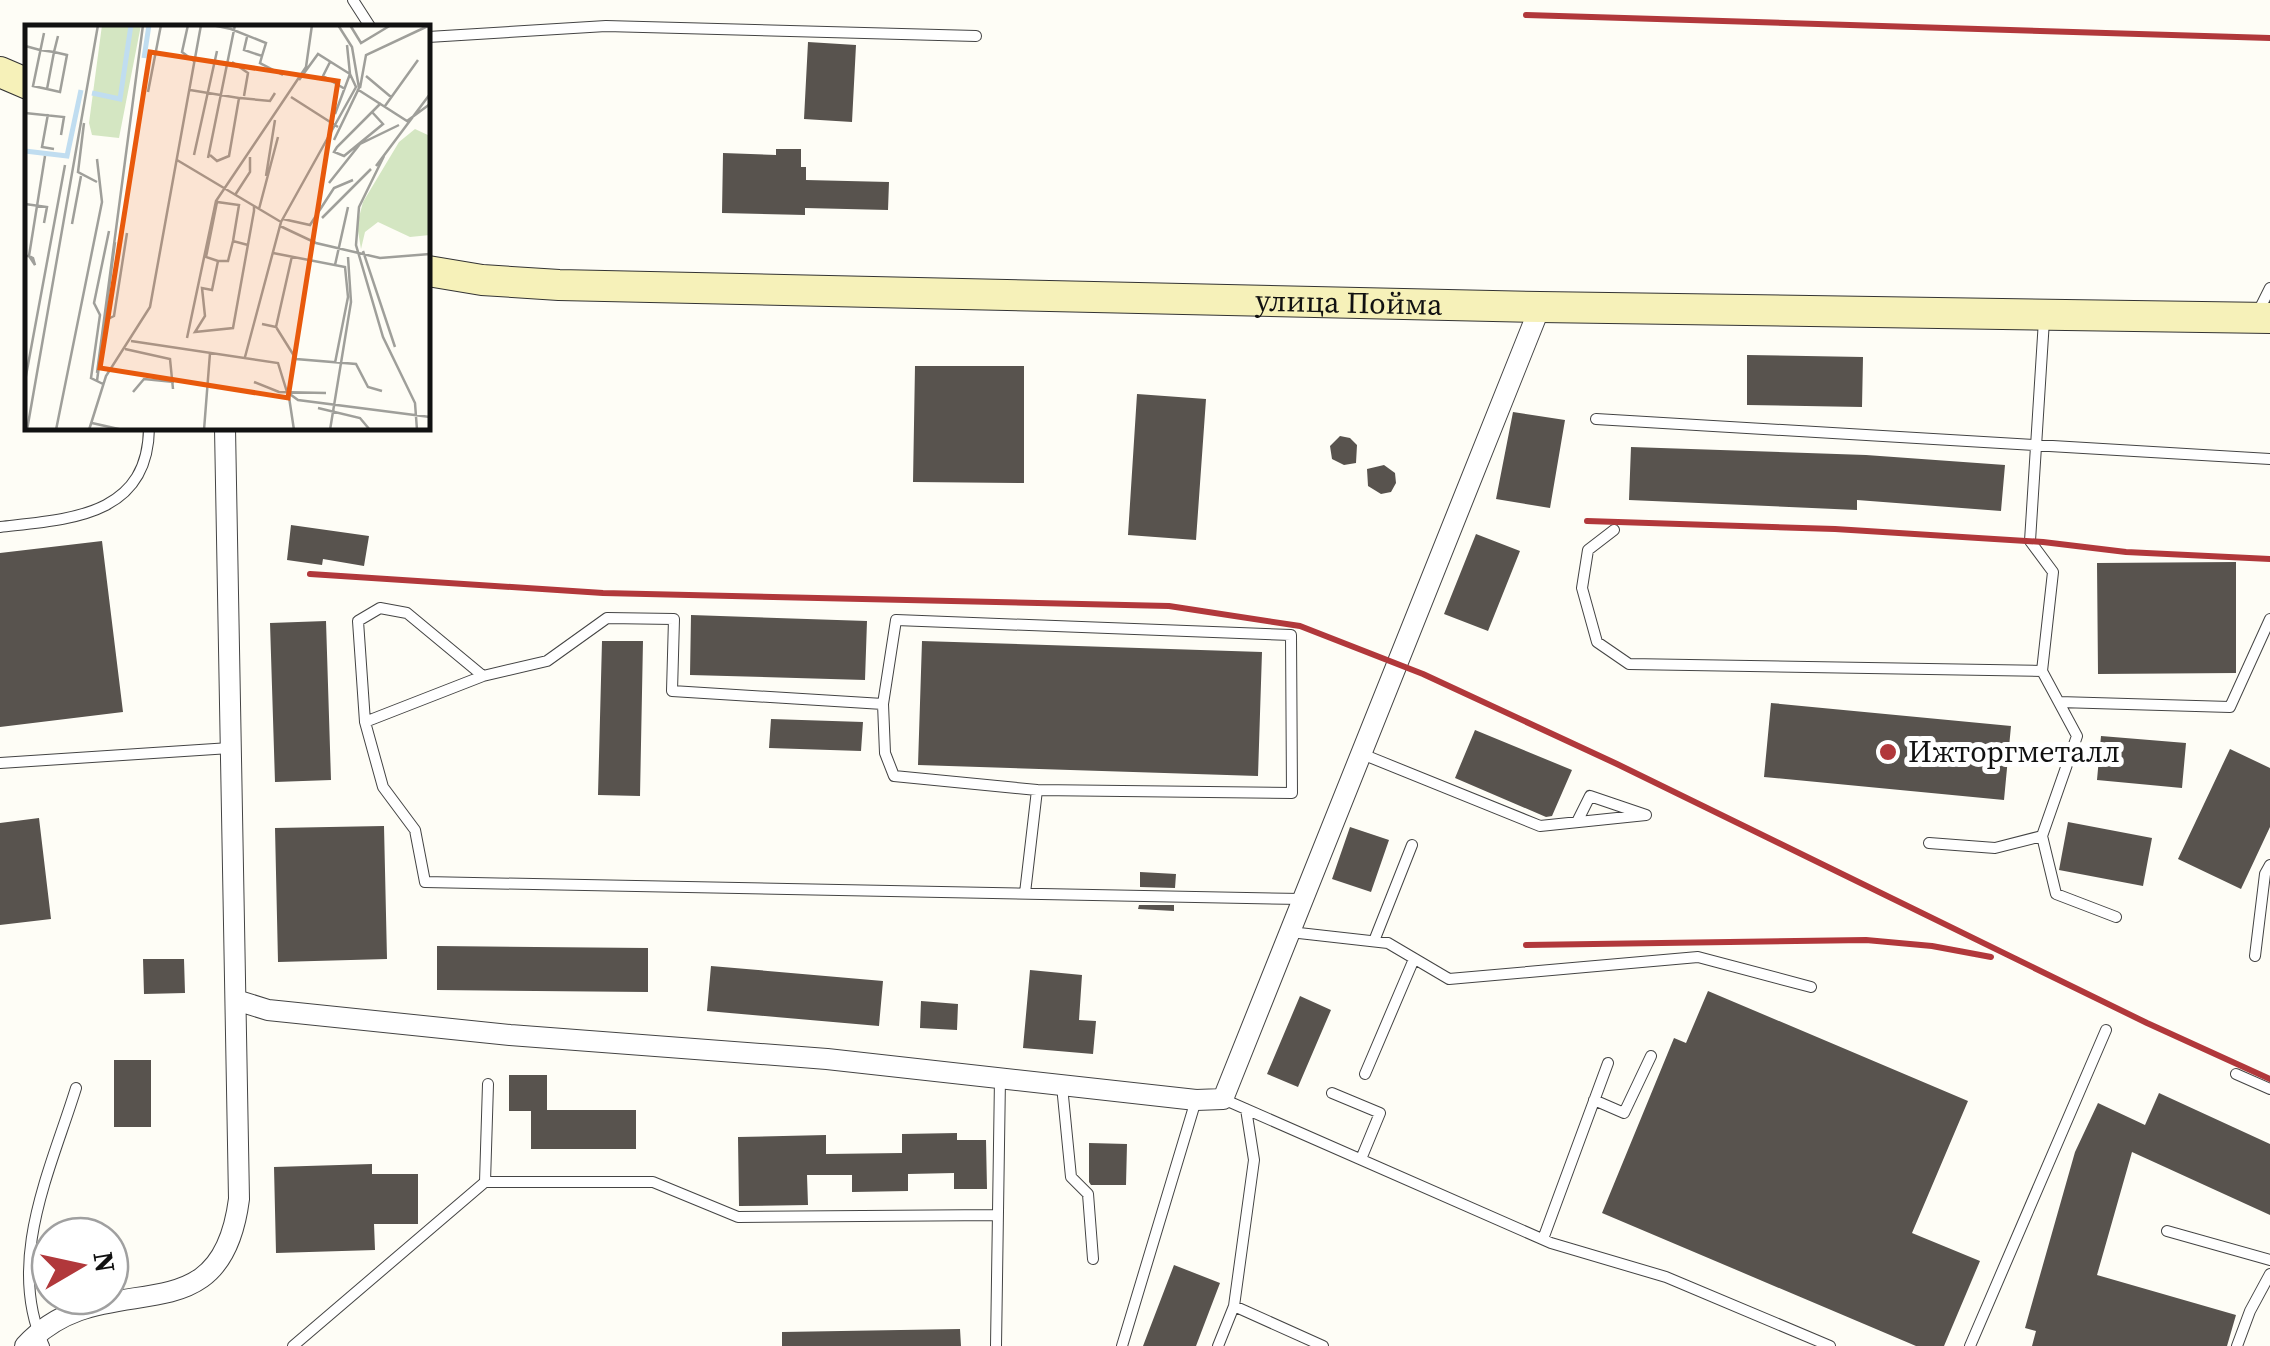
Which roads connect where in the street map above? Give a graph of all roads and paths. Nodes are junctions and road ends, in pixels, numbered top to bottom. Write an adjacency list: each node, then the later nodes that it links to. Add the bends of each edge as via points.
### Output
1 (353, 0): 2 (lane)
2 (369, 25)
3 (976, 36): 4 (lane, via 606,26)
4 (430, 37)
5 (0, 72): 6 (main road)
6 (25, 83)
7 (430, 271): 9 (main road, улица Пойма, via 559,285)
8 (2270, 288): 11 (lane)
9 (1540, 307): 10 (main road, улица Пойма); 26 (street)
10 (2044, 314): 11 (main road, улица Пойма); 15 (lane)
11 (2263, 317)
12 (1596, 419): 15 (lane)
13 (149, 430): 17 (lane, via 140,476 119,499 72,519)
14 (225, 430): 25 (street)
15 (2036, 446): 16 (lane); 20 (lane, via 2030,541 2054,572)
16 (2270, 459)
17 (0, 527)
18 (1614, 530): 20 (lane, via 1588,550 1582,588 1597,642 1630,664)
19 (2270, 619): 22 (lane, via 2230,707)
20 (2042, 671): 22 (lane)
21 (483, 676): 23 (lane, via 546,662 606,618 674,620 672,691); 24 (lane); 24 (lane, via 407,613 380,608 358,621)
22 (2059, 702): 30 (lane, via 2077,736)
23 (883, 704): 28 (lane, via 884,753 894,776); 28 (lane, via 896,620 1291,635 1292,793)
24 (365, 722): 34 (lane, via 383,787 416,830 425,882)
25 (230, 748): 27 (lane); 42 (street)
26 (1361, 754): 29 (lane, via 1540,826); 35 (street)
27 (0, 763)
28 (1037, 790): 34 (lane)
29 (1577, 822): 29 (lane, via 1629,817 1646,815 1590,796)
30 (2042, 836): 31 (lane, via 1995,848); 36 (lane, via 2056,894)
31 (1928, 843)
32 (1412, 845): 38 (lane)
33 (2270, 865): 39 (lane)
34 (1025, 894): 35 (lane)
35 (1303, 899): 37 (street)
36 (2116, 917)
37 (1290, 932): 38 (lane); 54 (street)
38 (1374, 941): 40 (lane)
39 (2255, 956)
40 (1414, 959): 41 (lane, via 1449,979 1698,957); 46 (lane)
41 (1811, 988)
42 (236, 1000): 48 (street, via 268,1010 491,1033); 67 (street, via 239,1198 223,1261 181,1295 69,1312)
43 (2106, 1030): 74 (lane)
44 (1651, 1056): 56 (lane, via 1624,1113)
45 (1608, 1063): 56 (lane)
46 (1366, 1074)
47 (2236, 1074): 52 (lane)
48 (1000, 1078): 50 (street); 60 (lane)
49 (488, 1084): 59 (lane)
50 (1062, 1085): 55 (street); 63 (lane, via 1070,1177 1088,1194)
51 (76, 1088): 67 (lane, via 32,1231 28,1277)
52 (2270, 1089)
53 (1332, 1092): 58 (lane, via 1380,1114)
54 (1223, 1099): 55 (street); 57 (lane)
55 (1196, 1100): 70 (lane)
56 (1594, 1100): 62 (lane)
57 (1246, 1109): 58 (lane); 66 (lane, via 1254,1160)
58 (1361, 1160): 62 (lane)
59 (485, 1182): 60 (lane, via 653,1182 738,1217); 68 (lane)
60 (998, 1215): 69 (lane)
61 (2167, 1230): 64 (lane)
62 (1543, 1239): 73 (lane, via 1666,1277)
63 (1093, 1259)
64 (2270, 1260)
65 (2270, 1274): 75 (lane)
66 (1234, 1306): 71 (lane); 72 (lane)
67 (36, 1341)
68 (293, 1346)
69 (996, 1346)
70 (1122, 1346)
71 (1218, 1346)
72 (1323, 1346)
73 (1830, 1346)
74 (1970, 1346)
75 (2236, 1346)

